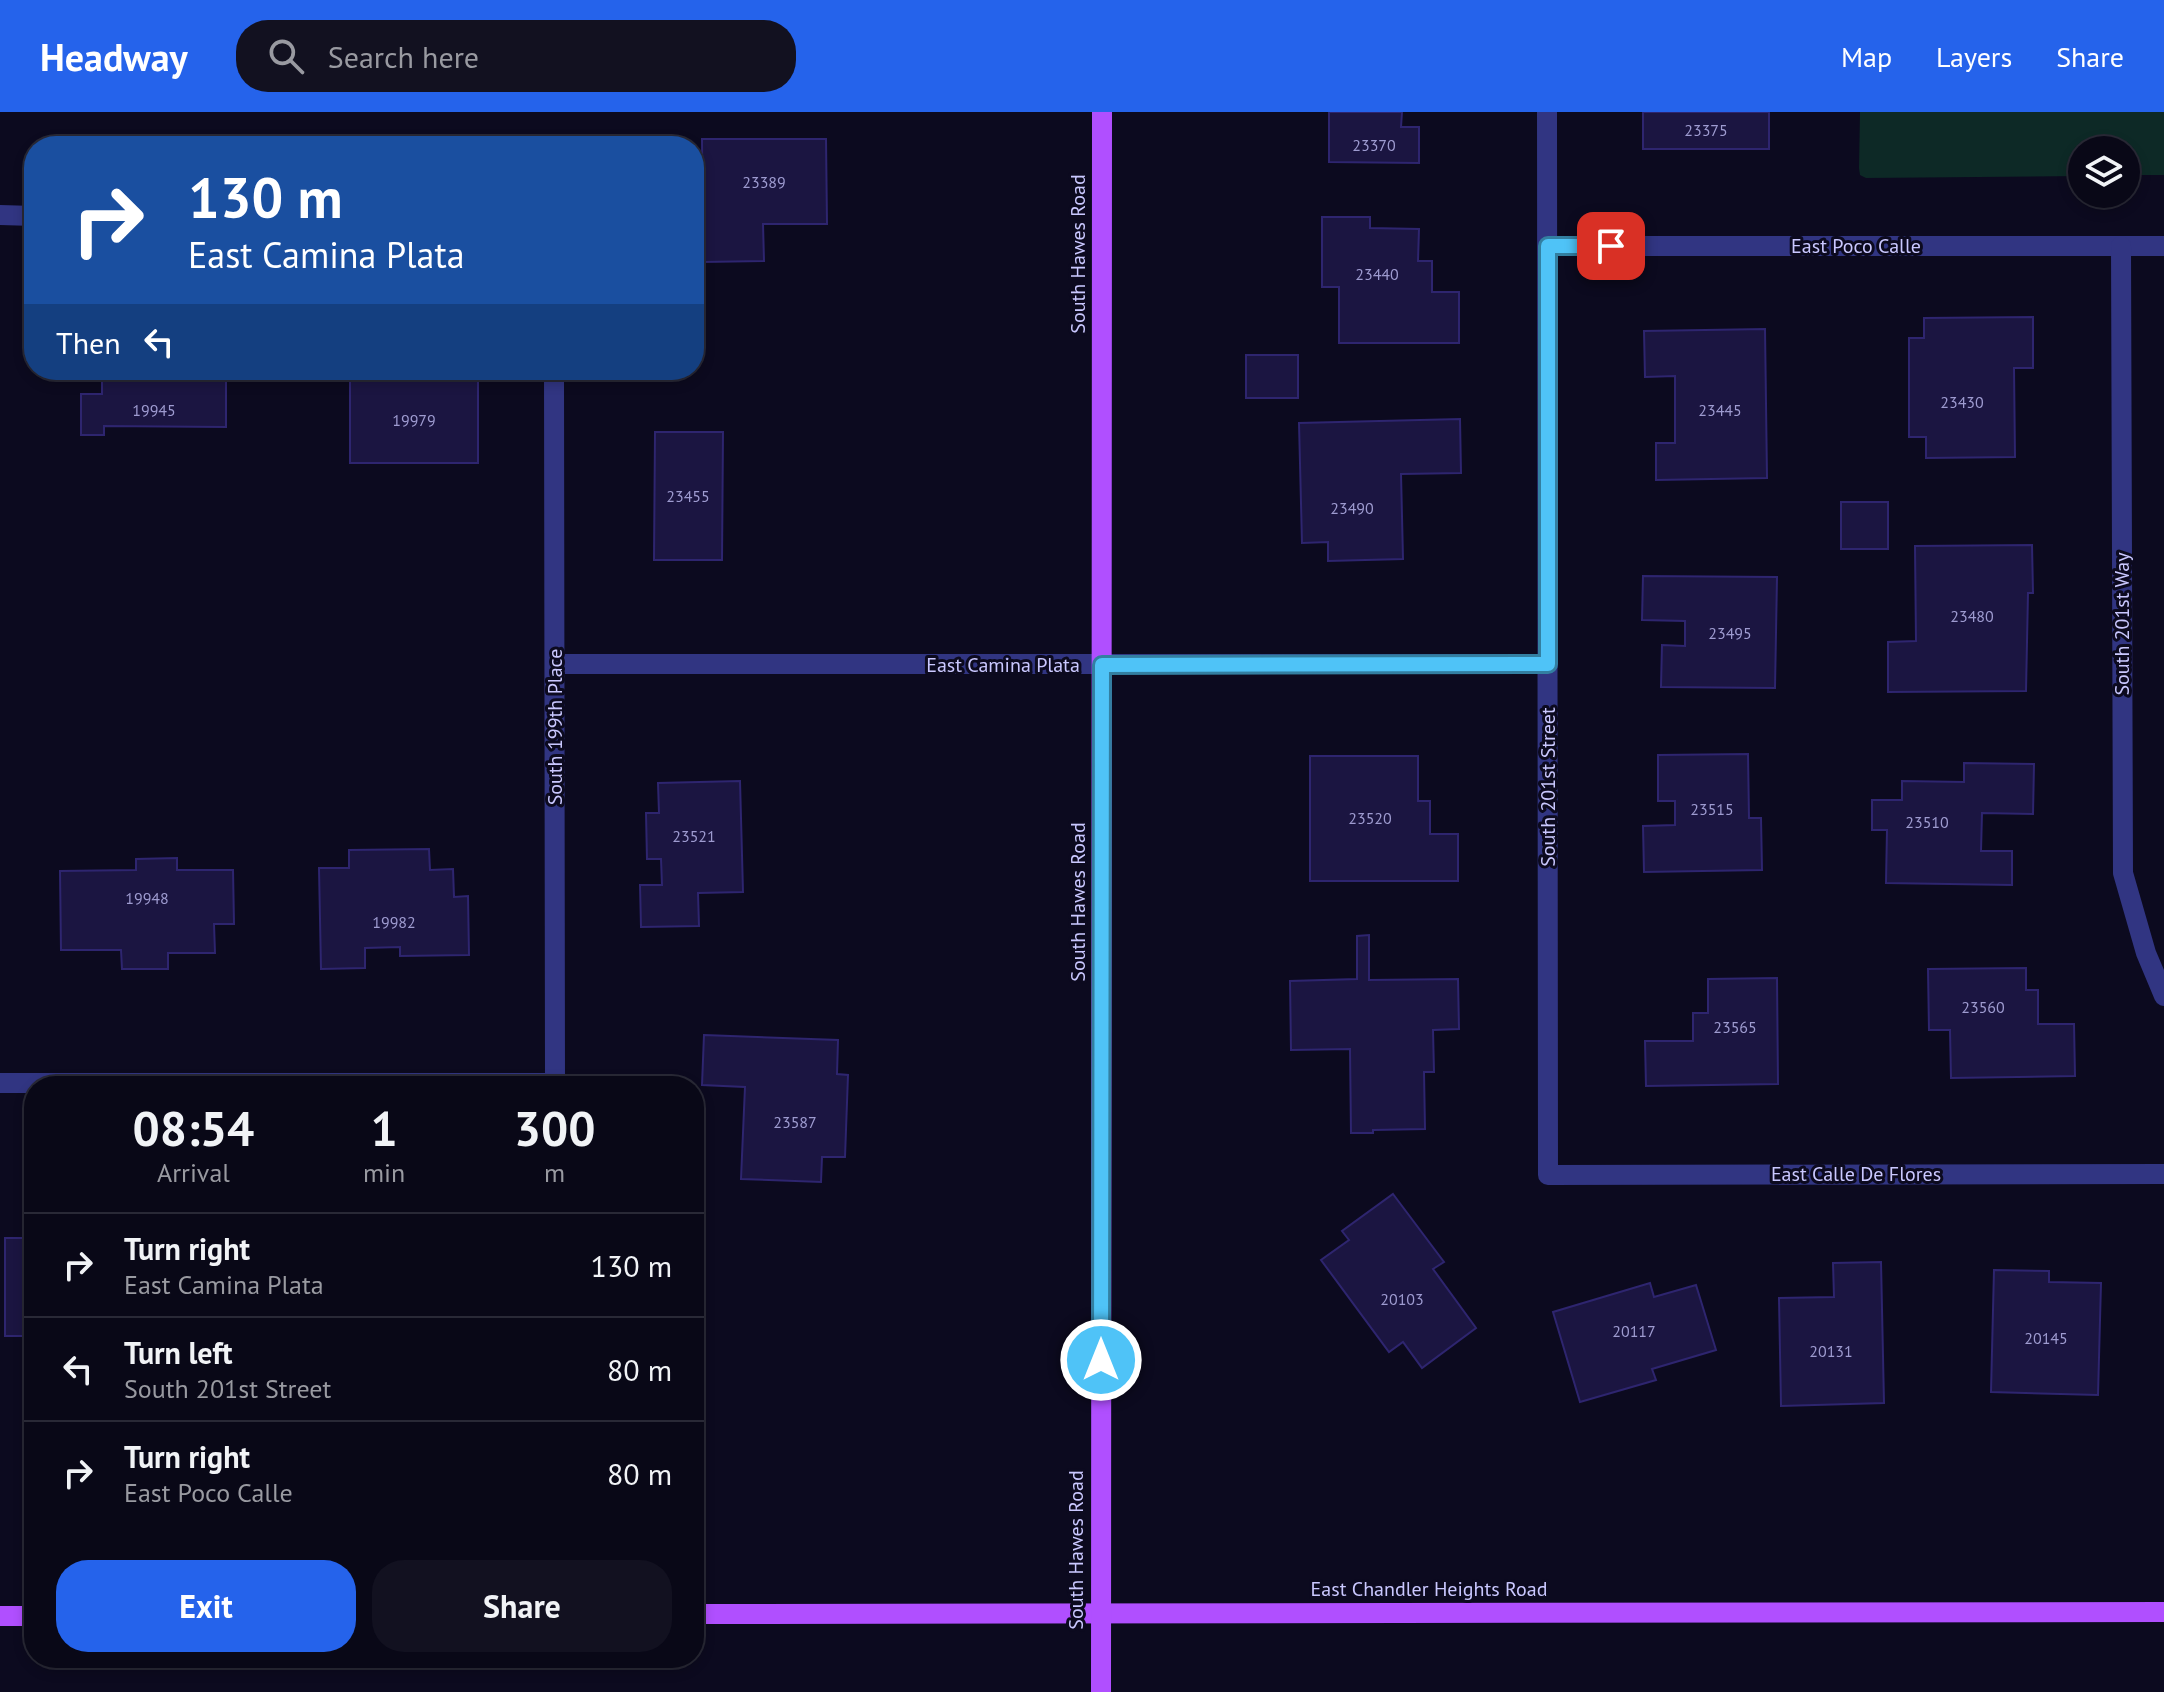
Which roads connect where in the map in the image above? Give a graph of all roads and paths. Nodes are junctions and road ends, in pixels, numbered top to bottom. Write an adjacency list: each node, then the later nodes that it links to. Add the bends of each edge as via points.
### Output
1 (1102, 112): 11 (main road, South Hawes Road)
2 (1547, 112): 5 (street, South 201st Street)
3 (0, 215): 4 (street)
4 (24, 216)
5 (1548, 246): 6 (street, East Poco Calle); 10 (street, South 201st Street)
6 (2121, 246): 7 (street, East Poco Calle); 12 (street, South 201st Way, via 2123,873)
7 (2164, 246)
8 (554, 380): 9 (street, South 199th Place)
9 (555, 664): 11 (street, East Camina Plata); 13 (street, South 199th Place)
10 (1548, 664): 11 (street, East Camina Plata); 17 (street, South 201st Street)
11 (1102, 665): 18 (main road, South Hawes Road)
12 (2164, 996)
13 (555, 1076)
14 (0, 1083): 15 (street, South 199th Place)
15 (24, 1083)
16 (2164, 1174): 17 (street, East Calle De Flores)
17 (1548, 1175)
18 (1100, 1612): 19 (main road, East Chandler Heights Road); 20 (main road, East Chandler Heights Road); 23 (main road, South Hawes Road)
19 (2164, 1612)
20 (704, 1614)
21 (0, 1616): 22 (main road)
22 (24, 1616)
23 (1101, 1692)

